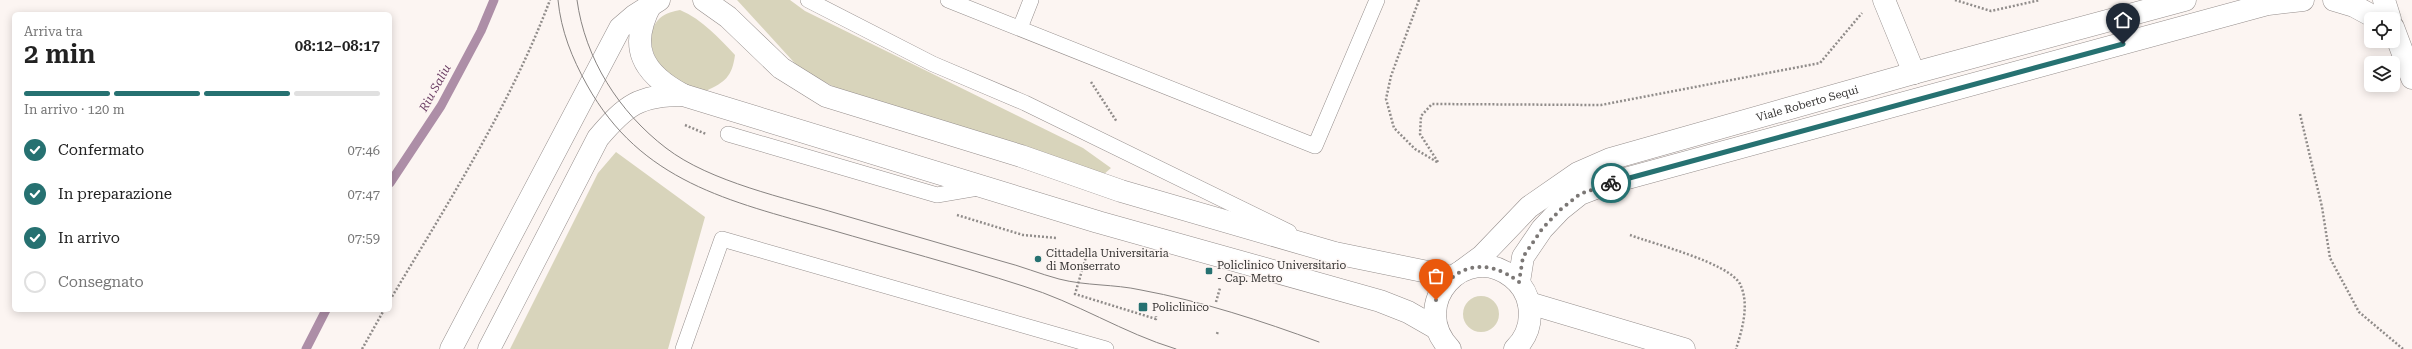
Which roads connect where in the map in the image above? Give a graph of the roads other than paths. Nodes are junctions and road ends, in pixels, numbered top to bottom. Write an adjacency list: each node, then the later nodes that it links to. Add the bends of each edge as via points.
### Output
1 (704, 0): 21 (street, via 728,17 780,68 826,96 1021,156 1121,191)
2 (808, 0): 21 (lane, via 933,64 1025,103)
3 (948, 0): 14 (lane)
4 (1031, 0): 14 (lane)
5 (1377, 0): 14 (lane, via 1315,146)
6 (2185, 0): 16 (street, Viale Roberto Sequi)
7 (2302, 0): 23 (street, via 2268,4 1586,191 1560,210 1542,229 1523,257)
8 (2334, 0): 12 (street)
9 (2384, 0): 13 (street)
10 (1884, 1): 16 (street)
11 (656, 2): 18 (street, via 643,19 638,37 642,54 651,71 663,84); 26 (street, via 620,28)
12 (2365, 12)
13 (2388, 12)
14 (1020, 28)
15 (2400, 47): 17 (street)
16 (1914, 73): 22 (street, Viale Roberto Sequi, via 1603,162 1578,173 1529,208 1482,256)
17 (2412, 78)
18 (683, 95): 20 (street); 27 (street, via 657,95 635,103 617,116 598,138)
19 (728, 134): 20 (lane, via 937,195)
20 (986, 186): 25 (street, via 1098,222 1380,301 1408,312)
21 (1335, 254): 22 (street)
22 (1457, 274): 23 (street, via 1478,266 1492,267 1507,273); 25 (street, Viale Roberto Sequi, via 1442,288 1436,300)
23 (1519, 282): 24 (street)
24 (1529, 303): 31 (street, via 1531,317 1528,330); 32 (street)
25 (1436, 328): 30 (street)
26 (451, 349)
27 (489, 349)
28 (683, 349): 29 (lane, via 722,239)
29 (1106, 349)
30 (1450, 349)
31 (1515, 349)
32 (1684, 349)

